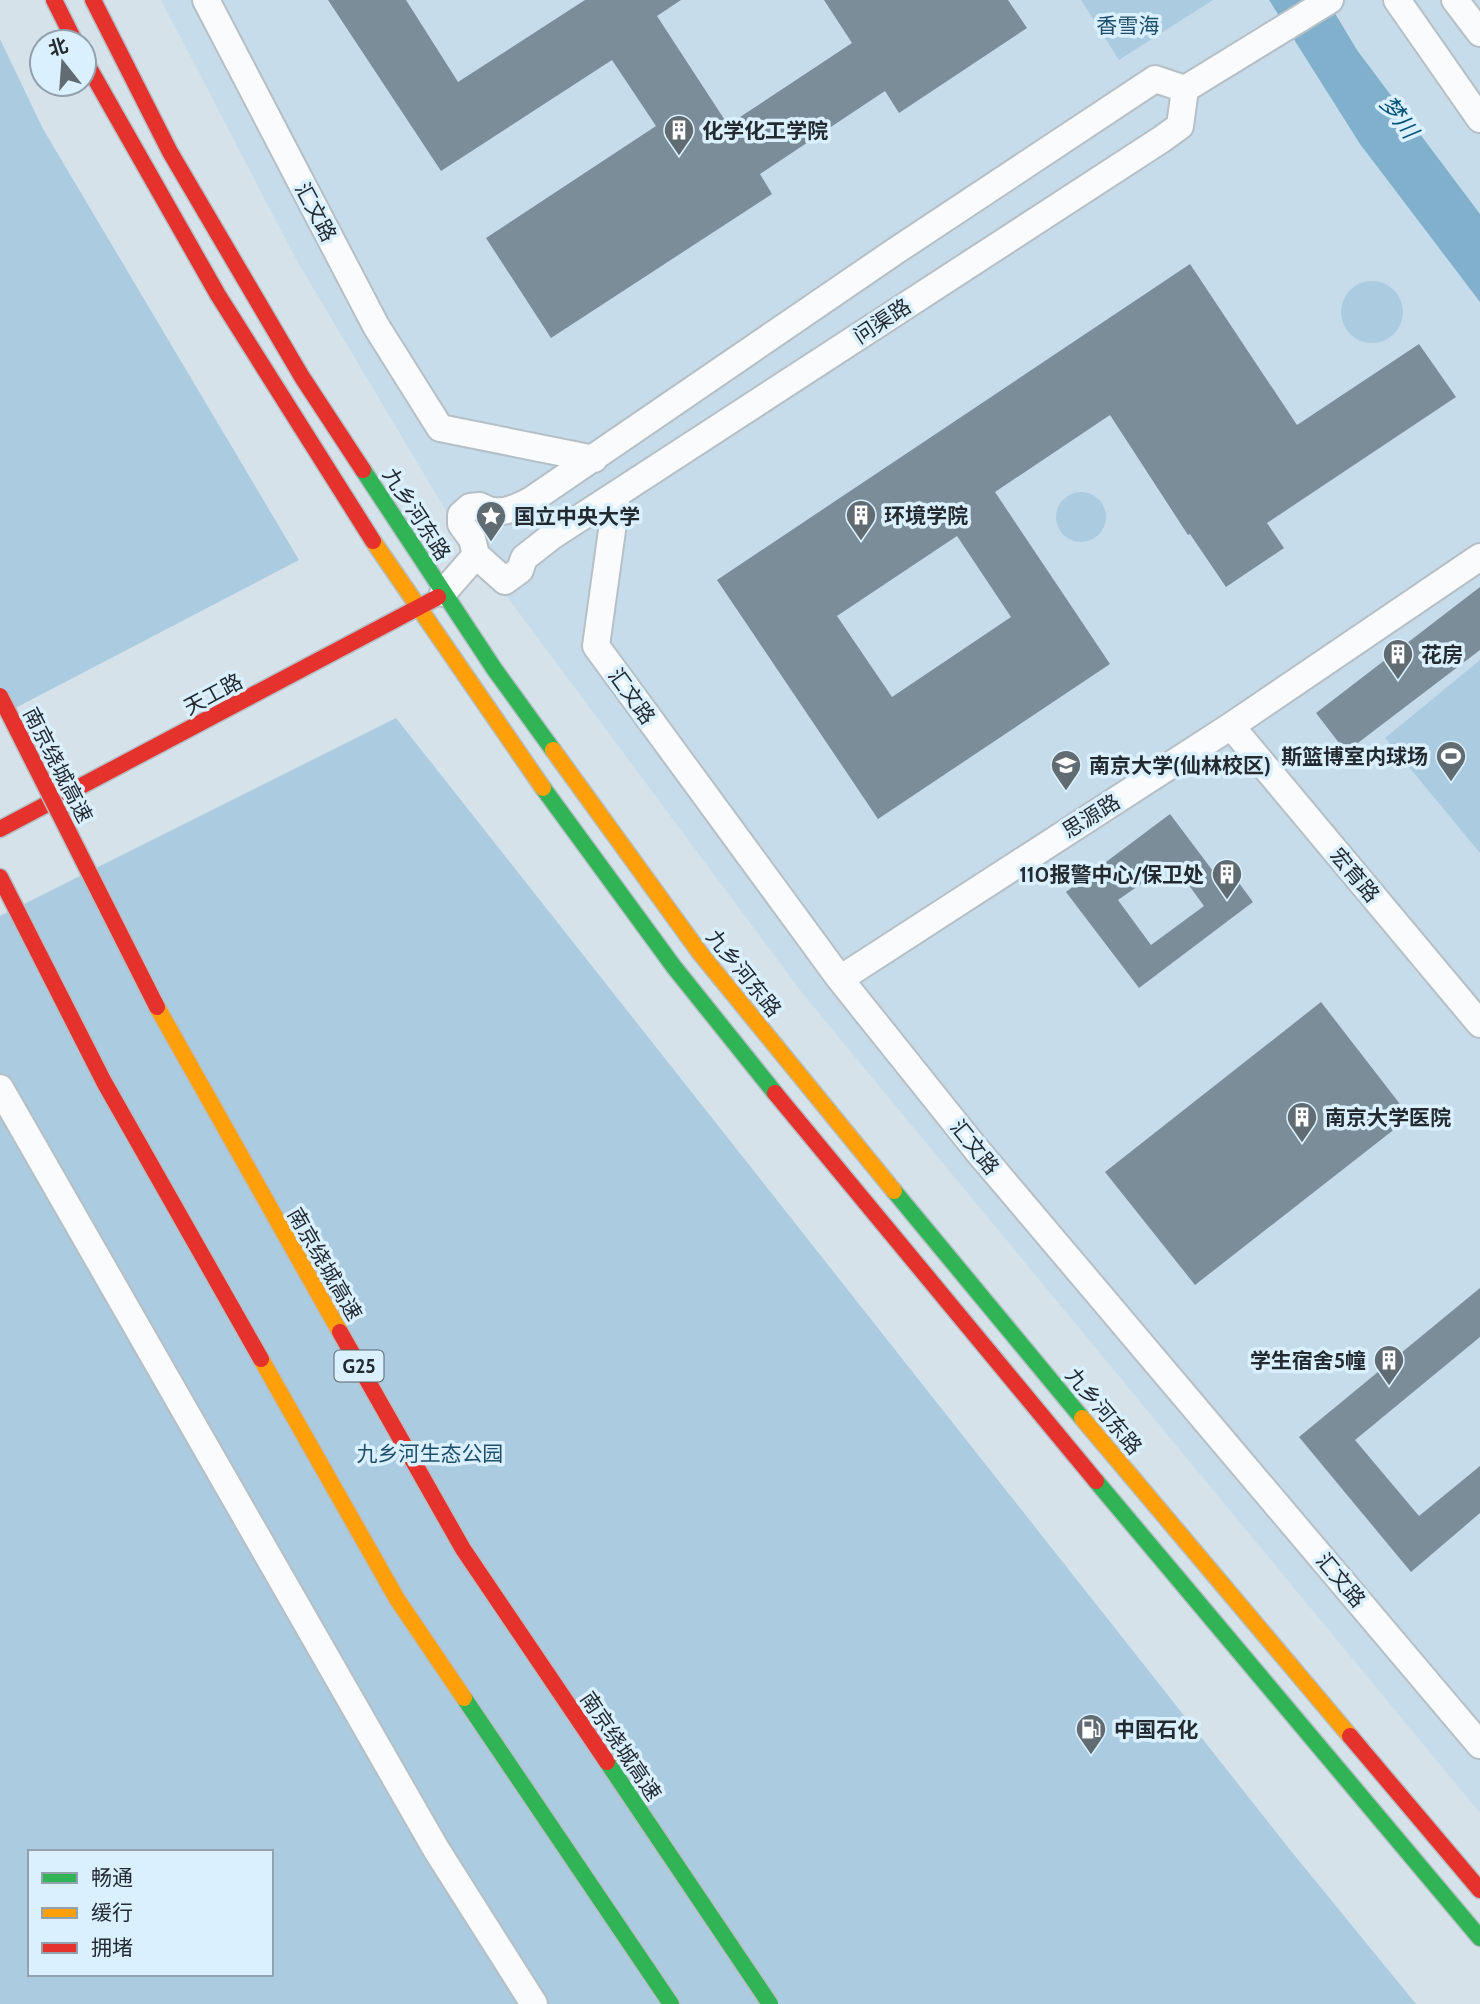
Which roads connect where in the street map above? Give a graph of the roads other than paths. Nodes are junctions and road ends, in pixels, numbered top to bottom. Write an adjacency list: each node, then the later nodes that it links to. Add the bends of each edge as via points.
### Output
1 (54, 0): 7 (main road)
2 (93, 0): 16 (main road, 九乡河东路, via 170,152 302,377)
3 (206, 0): 12 (street, 汇文路, via 376,326 440,428)
4 (1330, 0): 10 (street)
5 (1397, 0): 11 (street)
6 (1455, 0): 8 (street)
7 (68, 28)
8 (1480, 33)
9 (98, 85): 17 (main road, via 277,393)
10 (1185, 89): 12 (street, via 1155,79); 13 (street, 问渠路, via 1180,125 1162,139)
11 (1480, 119)
12 (594, 459): 14 (street, via 514,510 490,512 480,506 461,515)
13 (617, 494): 14 (street, 问渠路, via 552,536 505,581); 22 (street, 汇文路, via 596,646)
14 (476, 555): 16 (street)
15 (1480, 557): 19 (street, 思源路)
16 (443, 593): 17 (main road, 天工路); 26 (main road, 九乡河东路, via 700,953 1010,1333)
17 (417, 610): 20 (main road, 天工路); 27 (main road, via 678,972 976,1338)
18 (0, 696): 30 (main road, 南京绕城高速 / G25, bridge, via 173,1039 463,1549)
19 (1231, 726): 22 (street, 思源路); 23 (street, 宏育路)
20 (0, 829)
21 (0, 877): 29 (main road, via 104,1082 397,1599)
22 (840, 979): 25 (street, 汇文路, via 1035,1220)
23 (1480, 1024)
24 (0, 1088): 28 (street, via 436,1849)
25 (1480, 1745)
26 (1480, 1890)
27 (1480, 1938)
28 (534, 2004)
29 (671, 2004)
30 (770, 2004)

